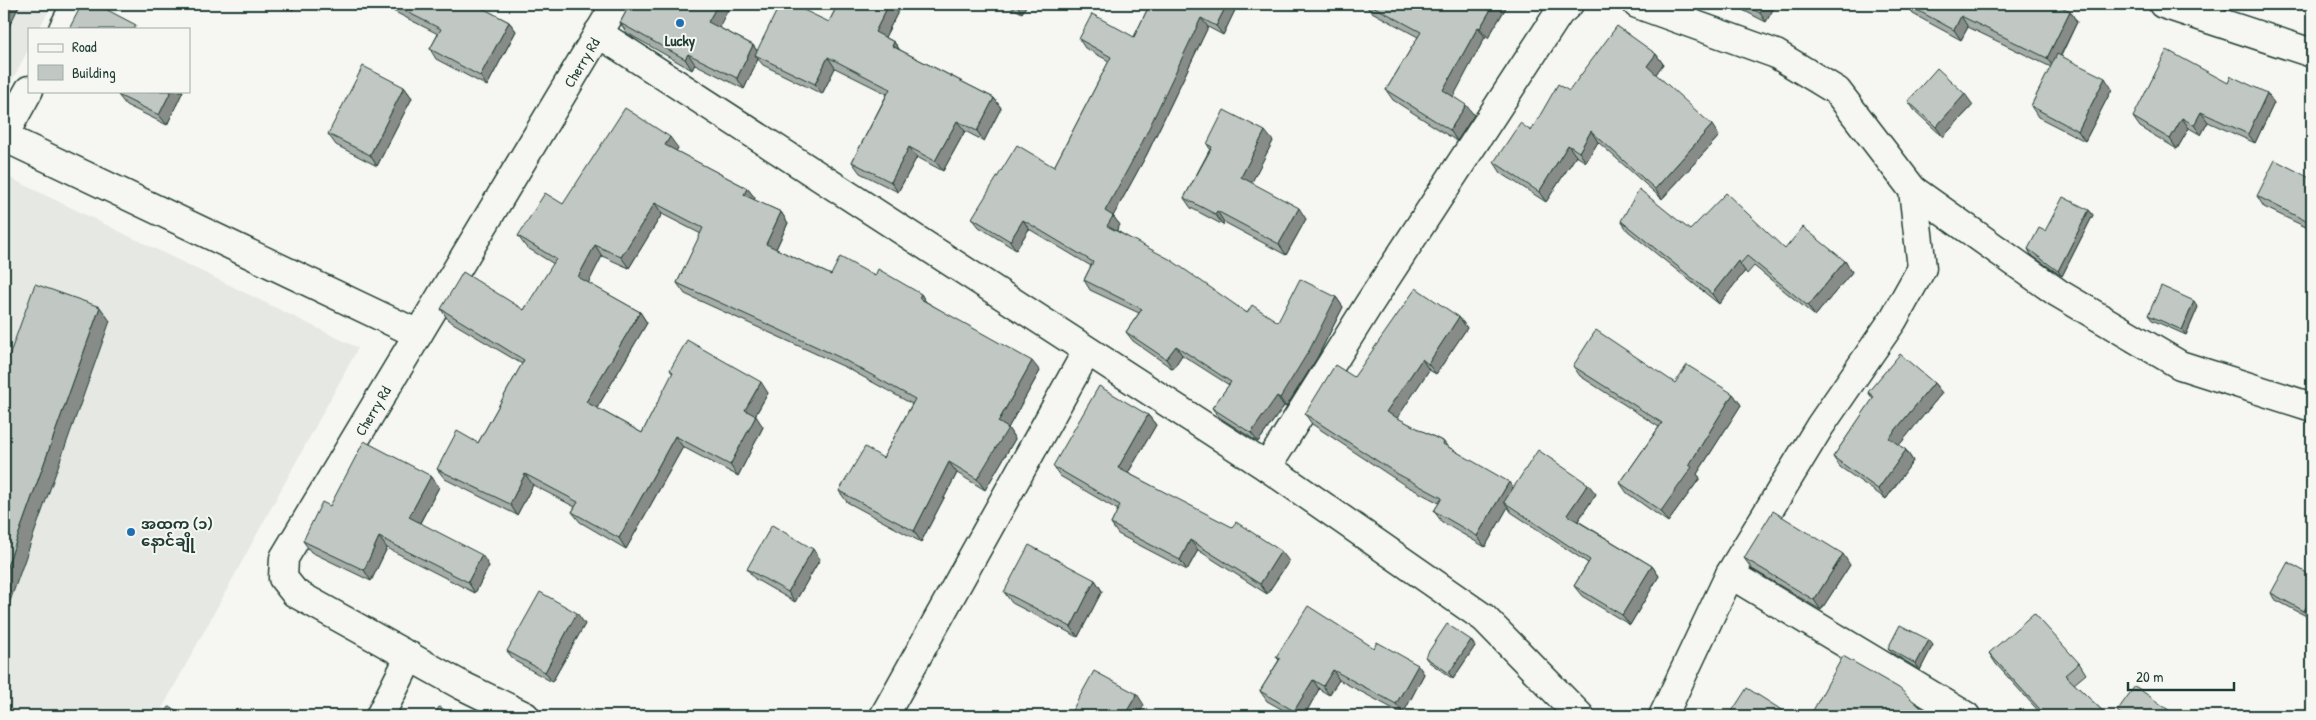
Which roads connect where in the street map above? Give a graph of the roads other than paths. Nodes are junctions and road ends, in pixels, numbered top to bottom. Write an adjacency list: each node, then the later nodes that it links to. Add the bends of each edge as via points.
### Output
1 (76, 4): 7 (street)
2 (616, 4): 8 (street, Cherry Rd)
3 (1569, 4): 16 (street, via 1559,14 1380,287)
4 (1637, 4): 12 (street, via 1776,54 1838,91)
5 (2163, 4): 6 (street)
6 (2194, 9): 9 (street)
7 (64, 28)
8 (598, 33): 13 (street, Cherry Rd); 14 (street)
9 (2312, 53)
10 (28, 92): 11 (street)
11 (4, 136): 13 (street)
12 (1913, 190): 15 (street, via 2058,293 2180,365); 17 (street, via 1922,268 1893,320 1820,426)
13 (418, 334): 18 (street, Cherry Rd, via 284,558 283,578 295,593)
14 (1087, 351): 16 (street); 21 (street)
15 (2312, 407)
16 (1267, 467): 22 (street, via 1484,618)
17 (1730, 574): 23 (street); 24 (street)
18 (410, 656): 19 (street); 20 (street, Cherry Rd)
19 (380, 716)
20 (525, 716)
21 (884, 716)
22 (1580, 716)
23 (1663, 716)
24 (1966, 716)

